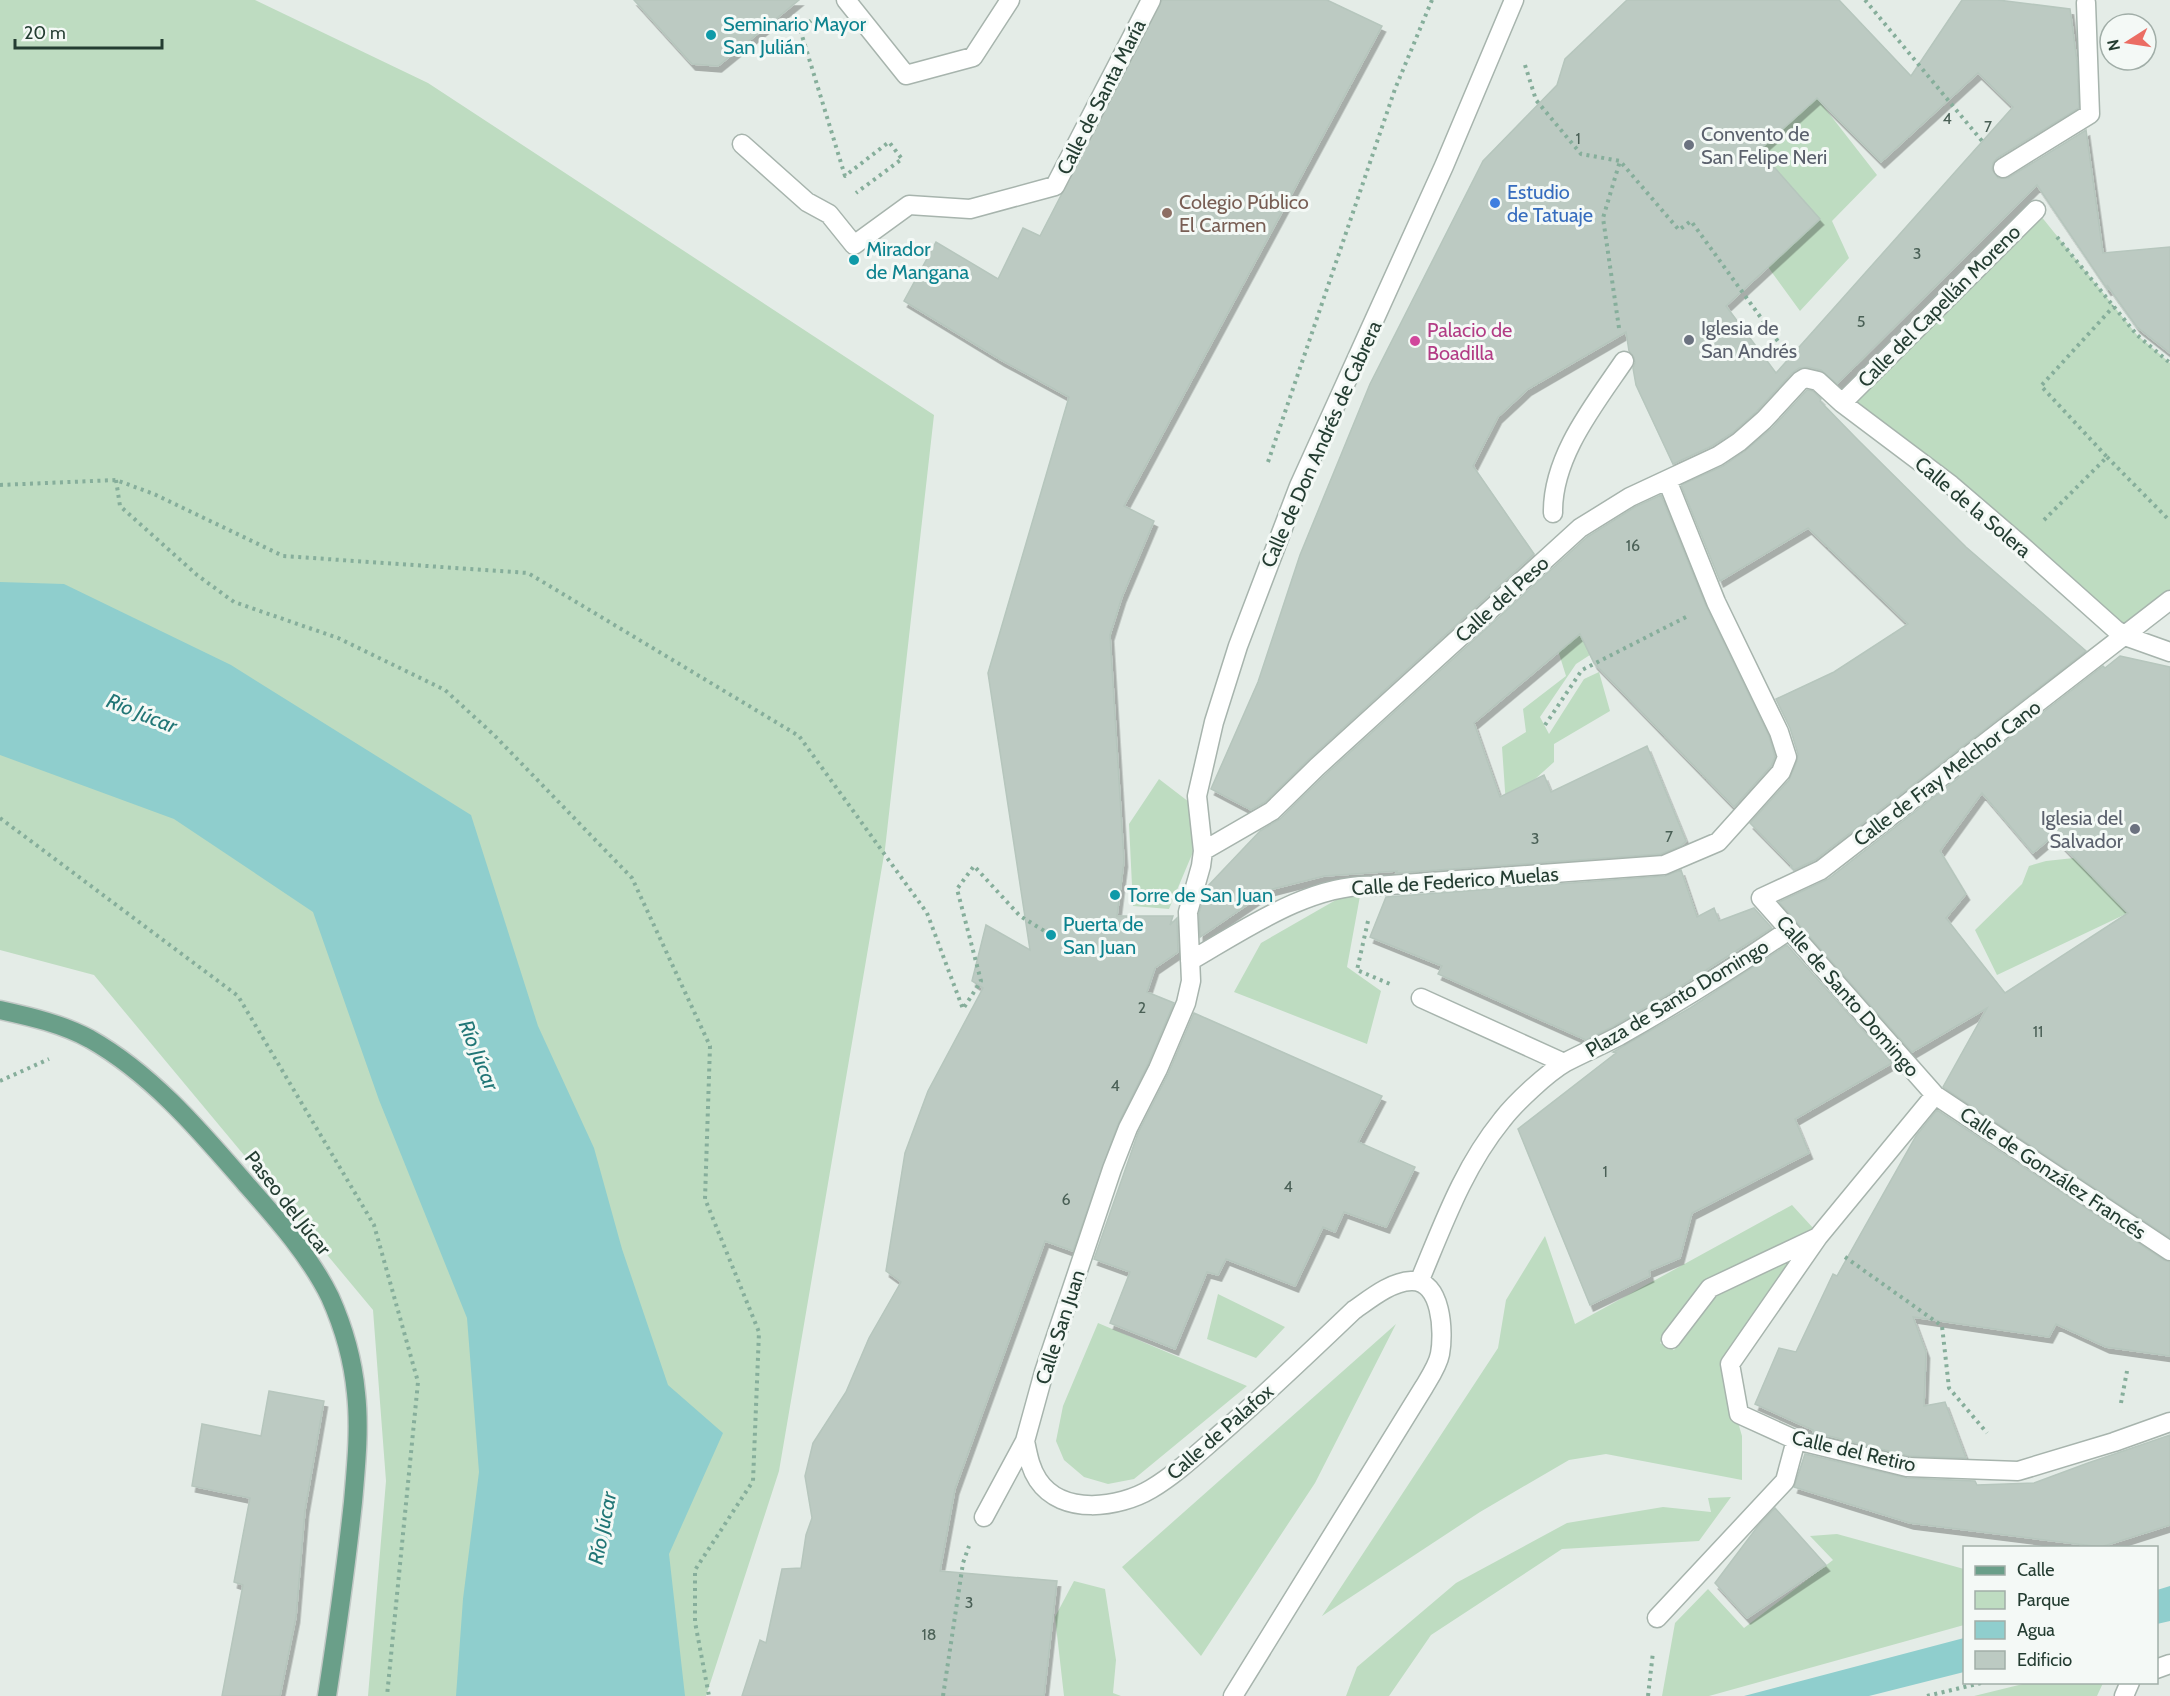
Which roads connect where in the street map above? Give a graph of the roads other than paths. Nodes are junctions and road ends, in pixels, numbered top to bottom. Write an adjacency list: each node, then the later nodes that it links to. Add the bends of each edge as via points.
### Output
1 (846, 0): 2 (street, via 906,75 973,57)
2 (1010, 0)
3 (1151, 0): 6 (street, Calle de Santa María, via 1055,186 970,209 909,205 854,245 829,214 807,202)
4 (2086, 3): 7 (street, via 2090,114)
5 (1511, 7): 17 (street, Calle de Don Andrés de Cabrera, via 1444,166 1299,486 1254,602 1215,722 1197,796)
6 (742, 144)
7 (2003, 168)
8 (2036, 210): 11 (street, Calle del Capellán Moreno)
9 (1624, 361): 13 (street, via 1569,450 1553,496)
10 (1811, 380): 11 (street, Calle de la Solera); 12 (street, Calle del Peso, via 1800,381 1739,442)
11 (1842, 402): 15 (street, Calle de la Solera, via 1951,485)
12 (1667, 480): 17 (street, Calle del Peso, via 1580,528 1272,811); 20 (street, Calle de Federico Muelas, via 1710,605 1762,686 1787,757 1781,772 1718,842 1664,865 1362,885 1300,900)
13 (1553, 513)
14 (2170, 600): 15 (street, Calle de Fray Melchor Cano)
15 (2125, 636): 16 (street, Calle de la Solera); 18 (street, Calle de Fray Melchor Cano, via 1821,870)
16 (2170, 652)
17 (1203, 851): 20 (street, Calle de Don Andrés de Cabrera, via 1188,912)
18 (1761, 898): 19 (street, Calle de Santo Domingo)
19 (1789, 930): 23 (street, Plaza de Santo Domingo, via 1620,1035); 24 (street, Calle de Santo Domingo)
20 (1190, 961): 31 (street, Calle San Juan, via 1186,1003 1112,1169)
21 (1421, 998): 23 (street)
22 (0, 1010): 34 (main road, Paseo del Júcar, via 62,1026 91,1040 153,1086 263,1204 299,1248 329,1296 357,1394 356,1472)
23 (1564, 1063): 27 (street, via 1502,1119 1474,1158)
24 (1935, 1095): 25 (street, Calle del Retiro); 26 (street, Calle de González Francés)
25 (1818, 1237): 28 (street, Calle del Retiro, via 1710,1288); 30 (street, Calle del Retiro, via 1730,1364 1740,1414)
26 (2170, 1251)
27 (1419, 1282): 31 (street, Calle de Palafox, via 1386,1289 1354,1310 1194,1457 1150,1490 1128,1500 1091,1506 1070,1503 1054,1494 1039,1482); 35 (street, via 1431,1290 1438,1305 1440,1356)
28 (1671, 1339)
29 (2170, 1422): 30 (street, Calle del Retiro, via 2018,1471 1907,1467)
30 (1796, 1440): 33 (street, via 1785,1481)
31 (1025, 1441): 32 (street, Calle San Juan)
32 (984, 1517)
33 (1657, 1618)
34 (327, 1696)
35 (1233, 1696)

